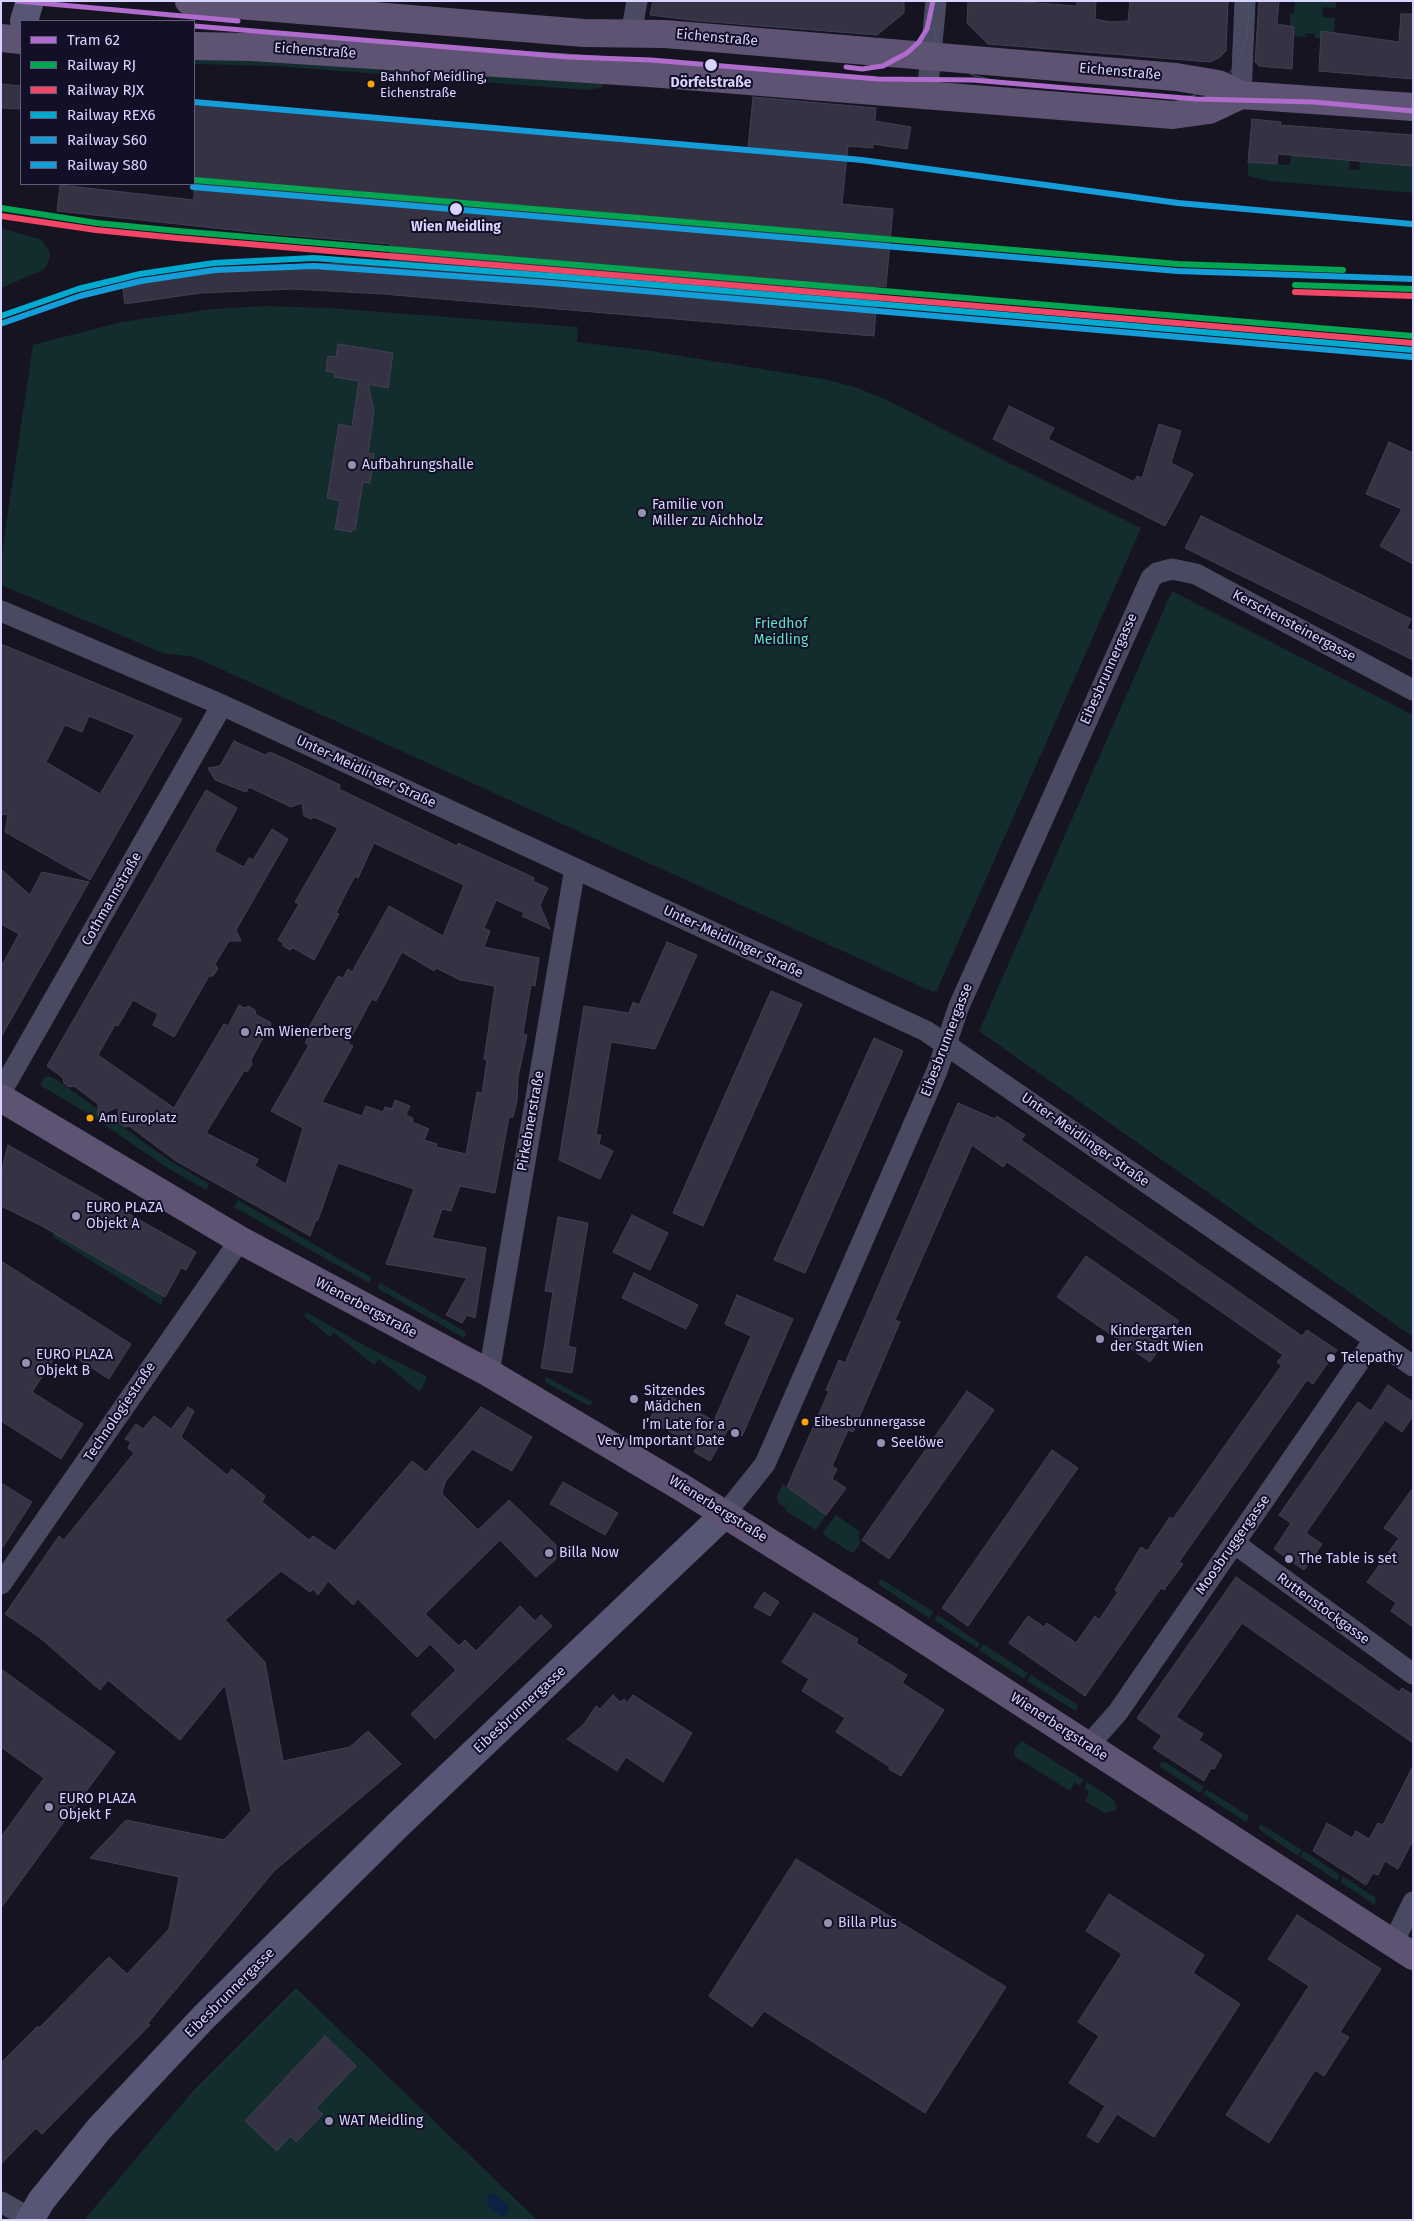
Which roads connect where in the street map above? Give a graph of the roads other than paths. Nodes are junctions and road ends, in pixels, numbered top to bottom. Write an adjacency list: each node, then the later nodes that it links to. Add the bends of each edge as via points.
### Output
1 (30, 1): 6 (street)
2 (189, 1): 7 (main road, Eichenstraße, via 584,33)
3 (638, 1): 7 (street)
4 (936, 1): 9 (street)
5 (1245, 1): 10 (street)
6 (22, 20)
7 (631, 34): 9 (main road, Eichenstraße)
8 (195, 46): 11 (main road, Eichenstraße, via 251,46)
9 (931, 55): 10 (main road, Eichenstraße, via 1176,77 1218,84); 11 (street)
10 (1241, 95): 11 (main road, Eichenstraße, via 1209,110 1173,115); 12 (main road, Eichenstraße)
11 (928, 96)
12 (1413, 106)
13 (1172, 569): 15 (street, Kerschensteinergasse, via 1214,582); 18 (street, Eibesbrunnergasse, via 1157,573 1148,584 959,1006)
14 (1, 611): 16 (street, Unter-Meidlinger Straße)
15 (1413, 690)
16 (222, 706): 17 (street, Unter-Meidlinger Straße); 19 (street, Cothmannstraße)
17 (574, 868): 18 (street, Unter-Meidlinger Straße, via 912,1024); 24 (street, Pirkebnerstraße)
18 (945, 1044): 22 (street, Unter-Meidlinger Straße); 25 (street, Eibesbrunnergasse, via 937,1071 765,1464)
19 (1, 1092)
20 (1, 1098): 21 (main road, Wienerbergstraße)
21 (240, 1240): 24 (main road, Wienerbergstraße); 27 (street, Technologiestraße)
22 (1374, 1340): 23 (street, Unter-Meidlinger Straße); 26 (street, Moosbruggergasse)
23 (1413, 1366)
24 (489, 1373): 25 (main road, Wienerbergstraße)
25 (725, 1514): 29 (main road, Wienerbergstraße); 33 (street, Eibesbrunnergasse, via 400,1823 204,2017 99,2130 40,2201)
26 (1234, 1544): 28 (street, Ruttenstockgasse); 29 (street, Moosbruggergasse, via 1118,1712)
27 (1, 1584)
28 (1413, 1674)
29 (1088, 1746): 31 (main road, Wienerbergstraße)
30 (1413, 1902): 31 (street)
31 (1403, 1949)
32 (1, 2202): 33 (street)
33 (31, 2219)

